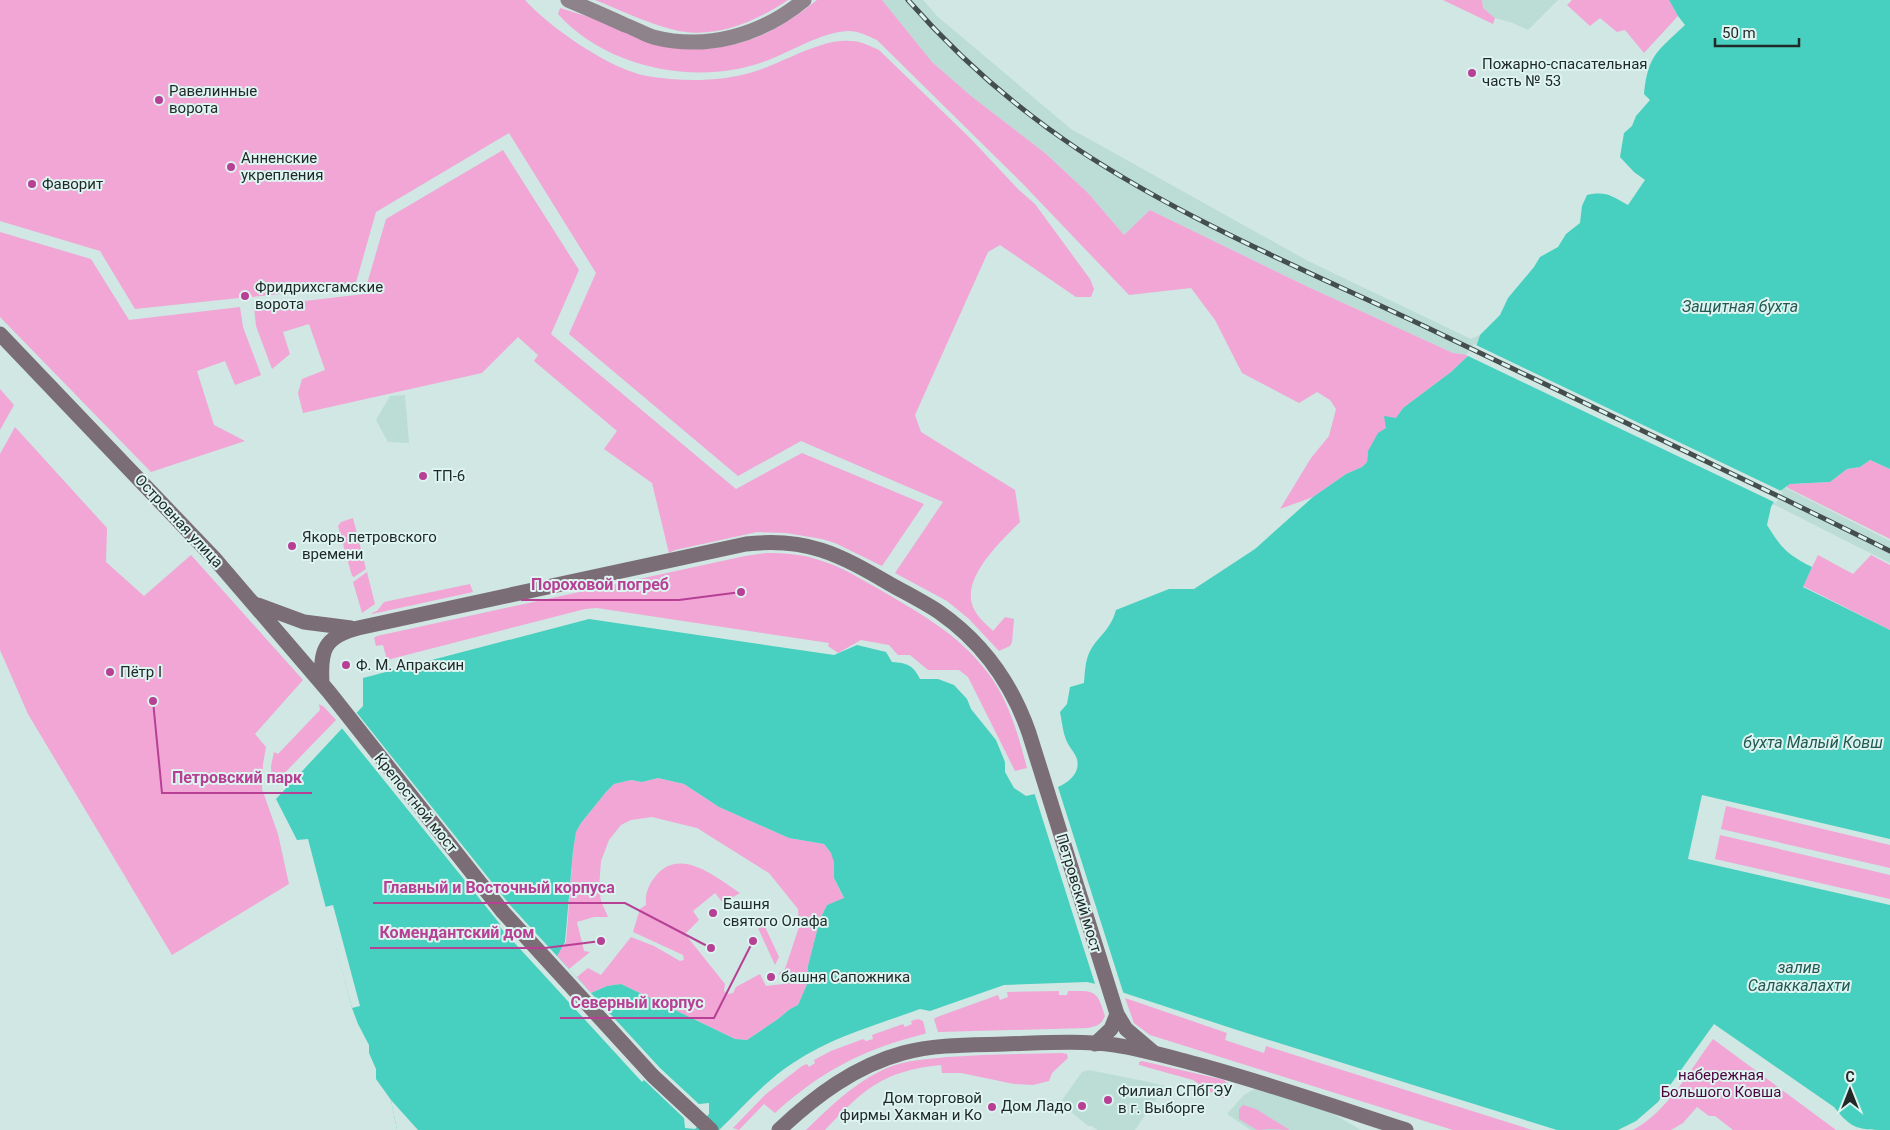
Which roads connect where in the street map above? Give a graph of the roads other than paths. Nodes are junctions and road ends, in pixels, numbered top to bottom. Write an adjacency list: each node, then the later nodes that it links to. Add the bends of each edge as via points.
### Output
1 (568, 0): 2 (street, via 653,37 690,42 727,39 751,32)
2 (804, 0)
3 (0, 334): 4 (main road, Островная улица)
4 (254, 603): 5 (main road, via 304,622); 6 (main road, Островная улица)
5 (358, 628): 6 (main road, via 342,632 323,651); 8 (main road, Петровский мост, via 746,544 777,542 812,547 844,558 939,612 961,629 999,670 1029,732)
6 (322, 683): 7 (main road, Островная улица)
7 (347, 717): 11 (main road, Крепостной мост, via 503,912 653,1076)
8 (1117, 1014): 9 (main road, via 1111,1028); 10 (main road, Петровский мост, via 1126,1030)
9 (1095, 1044): 10 (main road); 12 (main road, via 958,1046 904,1052 841,1080)
10 (1153, 1052): 13 (main road, via 1248,1078)
11 (711, 1130)
12 (779, 1130)
13 (1406, 1130)

